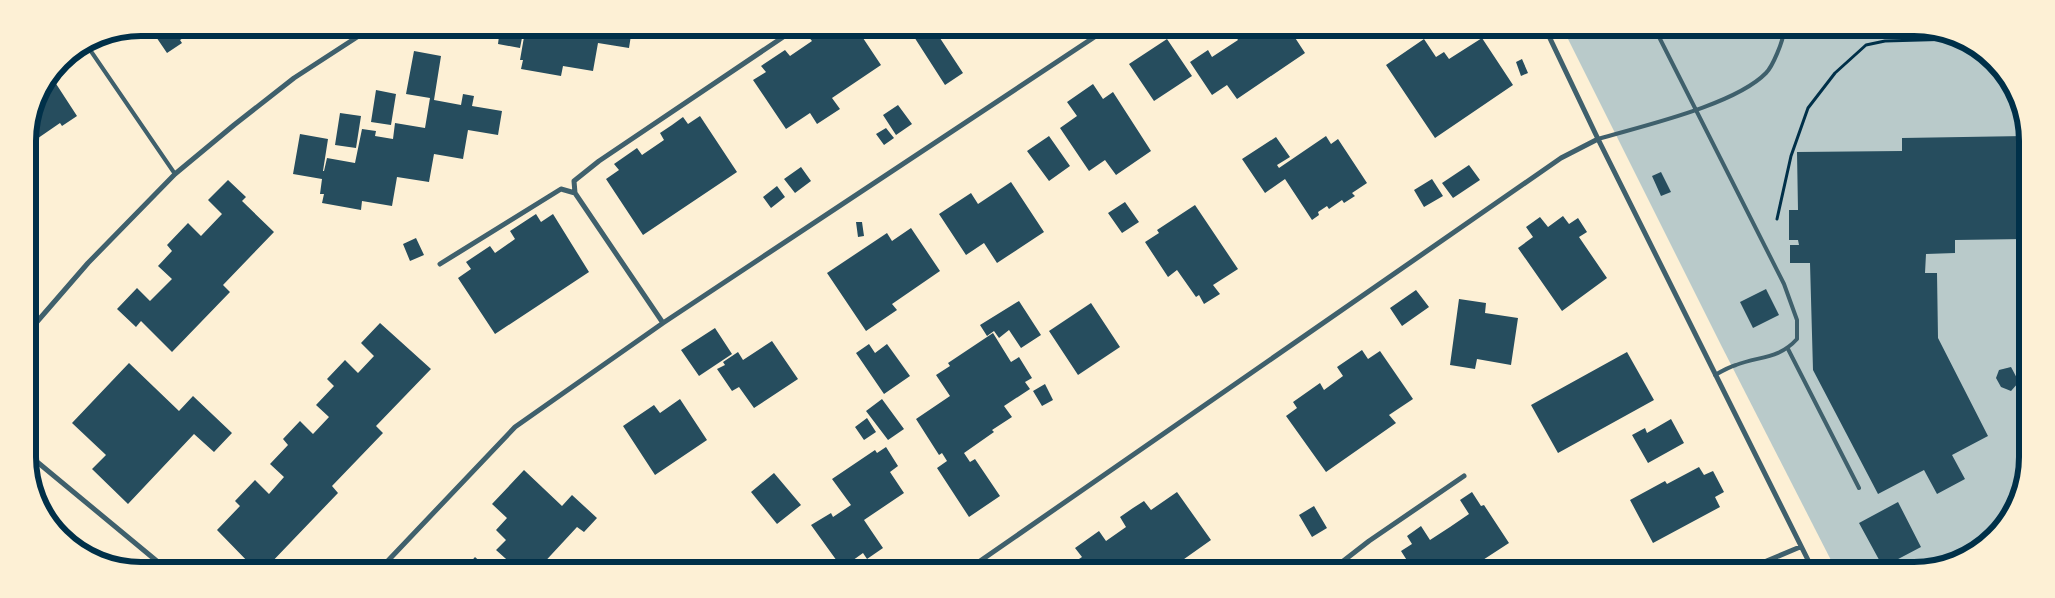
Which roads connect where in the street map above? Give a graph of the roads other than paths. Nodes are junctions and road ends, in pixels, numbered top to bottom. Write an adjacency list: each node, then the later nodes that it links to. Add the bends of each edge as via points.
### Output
1 (359, 36): 10 (street, via 294,78)
2 (785, 36): 11 (street, via 599,160 574,181)
3 (1096, 36): 14 (street)
4 (1549, 36): 9 (street)
5 (1659, 36): 8 (lane)
6 (1783, 36): 8 (lane, via 1767,72 1745,90)
7 (90, 50): 10 (lane)
8 (1697, 110): 9 (lane); 15 (lane, via 1784,284 1797,320 1797,339)
9 (1598, 139): 16 (street); 23 (street, via 1561,158)
10 (176, 174): 13 (street, via 88,263)
11 (575, 194): 12 (street, via 560,189); 14 (street)
12 (440, 264)
13 (36, 322)
14 (663, 323): 22 (street, via 516,428)
15 (1788, 349): 16 (lane, via 1736,364); 19 (lane)
16 (1715, 374): 20 (street)
17 (36, 461): 21 (street)
18 (1464, 476): 24 (street)
19 (1859, 488)
20 (1800, 547): 25 (street); 26 (street)
21 (158, 562)
22 (387, 562)
23 (979, 562)
24 (1342, 562)
25 (1764, 562)
26 (1808, 562)

